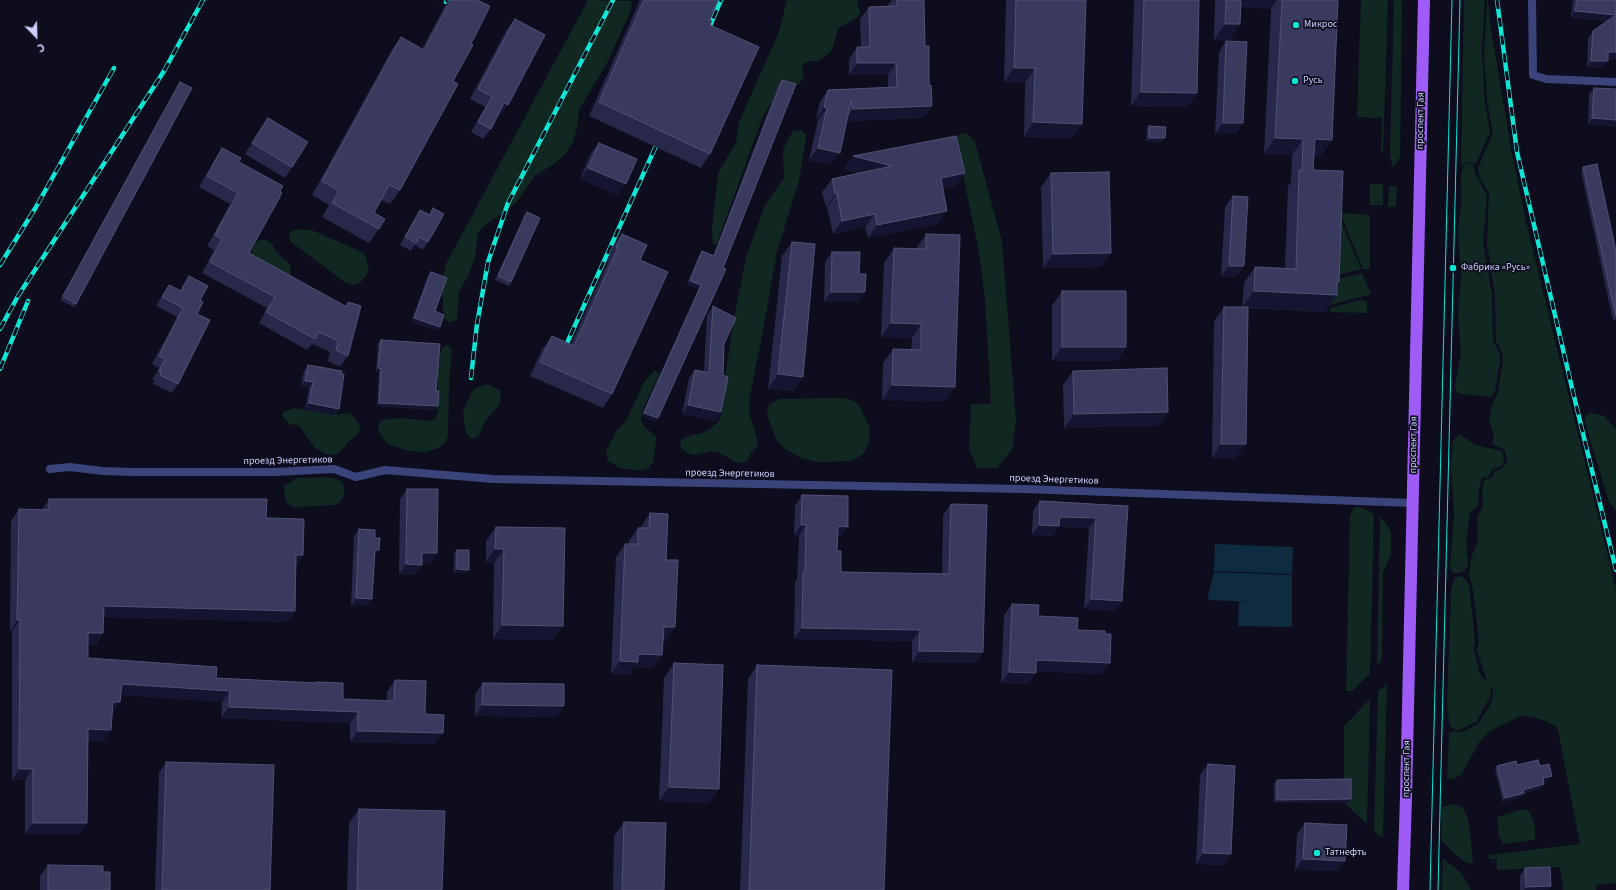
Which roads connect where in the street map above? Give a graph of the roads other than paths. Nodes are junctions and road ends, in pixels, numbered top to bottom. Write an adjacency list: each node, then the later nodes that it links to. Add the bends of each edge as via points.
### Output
1 (1424, 0): 5 (main road, проспект Гая)
2 (1532, 0): 3 (street, via 1533,75 1546,79)
3 (1616, 82)
4 (50, 469): 5 (street, проезд Энергетиков, via 70,467 132,472 274,472 334,469 356,477 385,470 493,479 1024,489)
5 (1413, 503): 6 (main road, проспект Гая)
6 (1403, 890)

